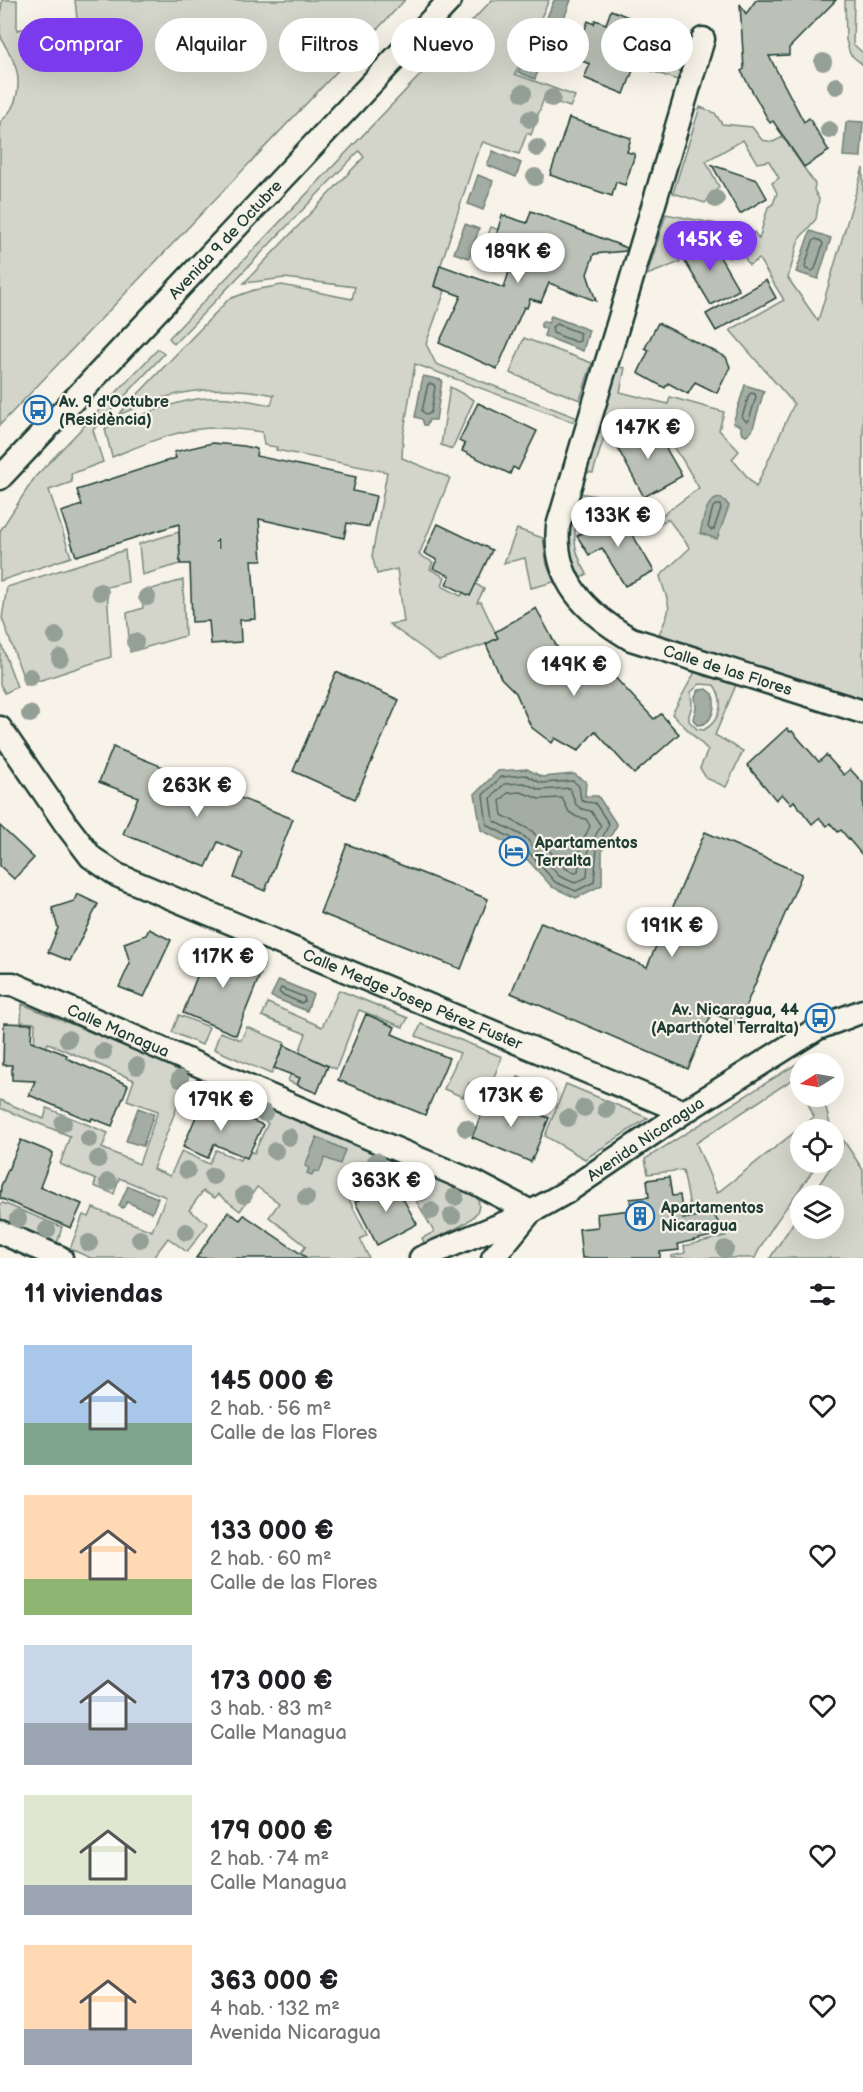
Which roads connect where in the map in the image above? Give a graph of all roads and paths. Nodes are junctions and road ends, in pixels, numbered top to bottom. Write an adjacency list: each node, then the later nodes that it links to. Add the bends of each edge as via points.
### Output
1 (450, 0): 3 (street, Avenida 9 de Octubre)
2 (704, 39): 4 (street, Calle de las Flores, via 558,526 560,564 571,588 590,611 631,639)
3 (0, 478)
4 (863, 712)
5 (0, 728): 8 (street, Calle Medge Josep Pérez Fuster, via 92,857 117,875)
6 (0, 984): 9 (street, Calle Managua, via 13,984 476,1183)
7 (863, 1011): 8 (street, Avenida Nicaragua, via 818,1028)
8 (684, 1112): 9 (street, Avenida Nicaragua)
9 (531, 1212): 12 (street, Avenida Nicaragua); 13 (street)
10 (0, 1232): 11 (street)
11 (61, 1258)
12 (421, 1258)
13 (493, 1258)

